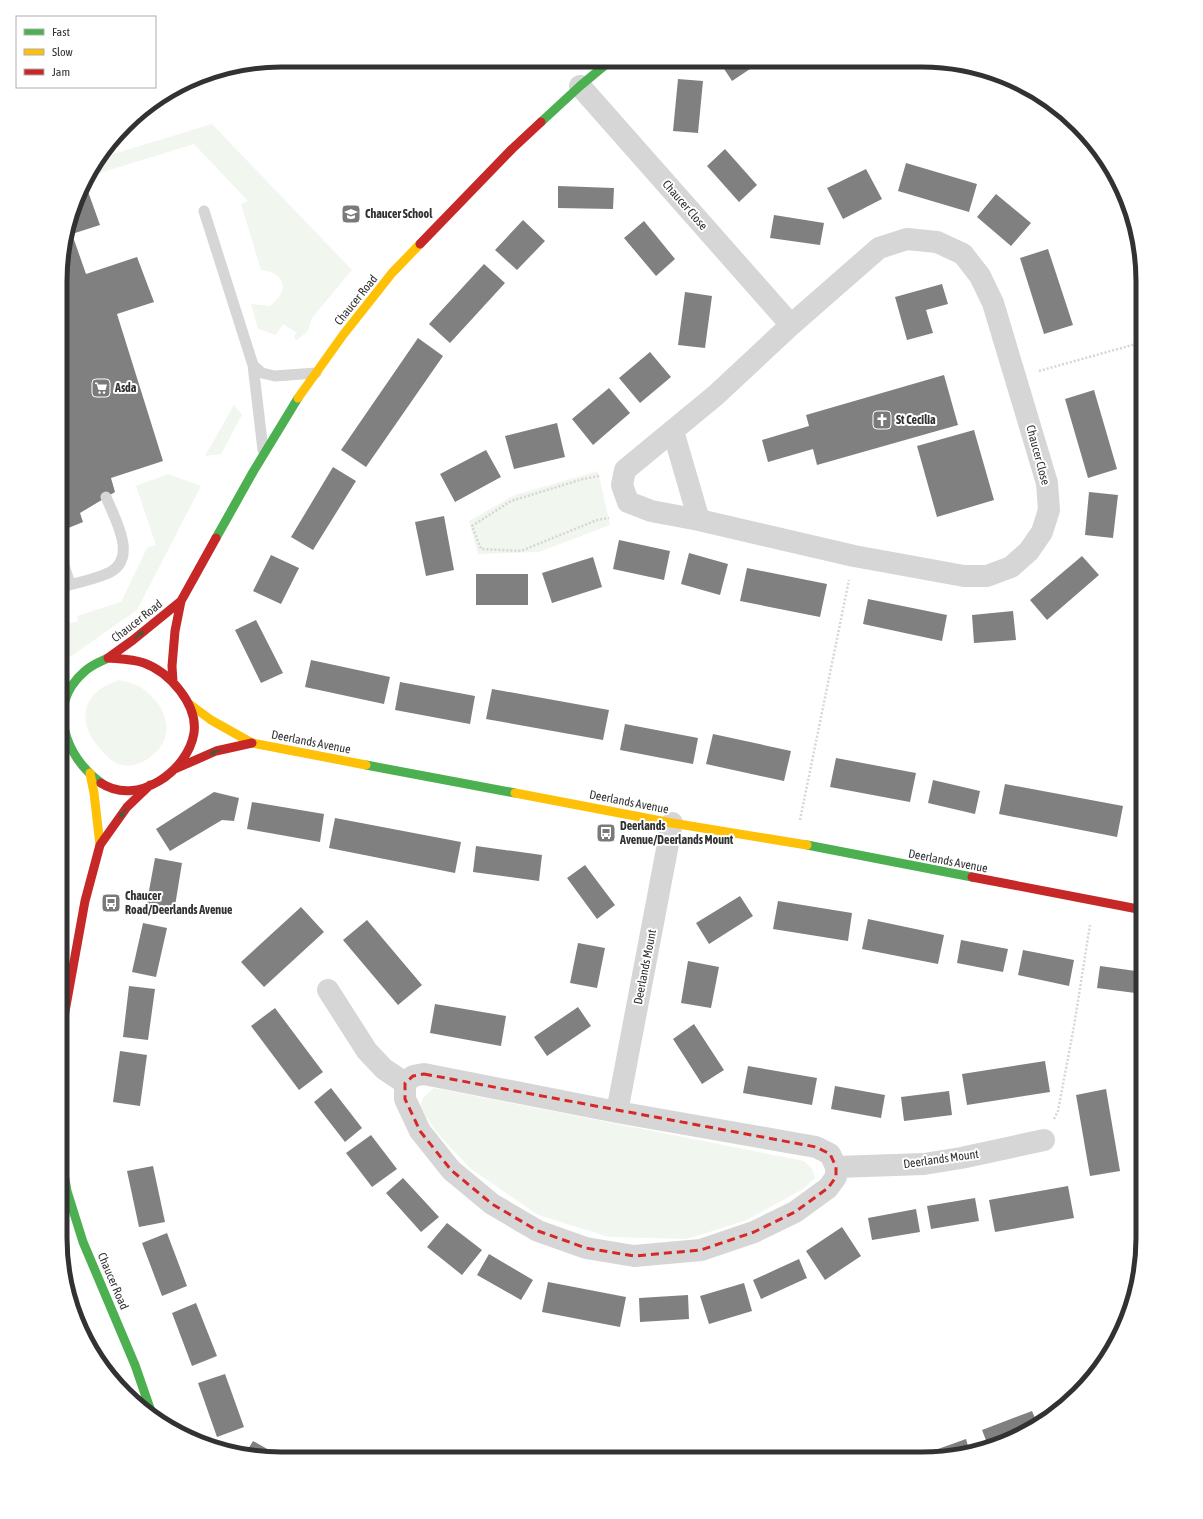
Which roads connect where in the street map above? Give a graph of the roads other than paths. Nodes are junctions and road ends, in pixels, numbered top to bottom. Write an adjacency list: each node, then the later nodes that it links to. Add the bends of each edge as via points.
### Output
1 (603, 67): 2 (main road, Chaucer Road)
2 (580, 86): 4 (street, Chaucer Close); 6 (main road, Chaucer Road, via 512,149 392,273)
3 (204, 211): 5 (lane)
4 (791, 325): 7 (street, Chaucer Close); 10 (street, Chaucer Close, via 879,248 907,239 937,242 963,254 980,276 993,303 1047,483 1048,510 1042,532 1029,551 1011,567 988,576 964,576 854,556)
5 (253, 365): 6 (lane, via 262,373 275,376); 8 (lane)
6 (316, 373): 8 (main road, Chaucer Road)
7 (673, 431): 10 (street); 10 (street, Chaucer Close, via 625,470 622,485 628,502 651,511)
8 (263, 454): 12 (main road, Chaucer Road)
9 (106, 497): 11 (lane, via 122,534 124,550 118,566 108,574)
10 (699, 520)
11 (67, 586)
12 (181, 601): 13 (main road, Chaucer Road, one-way to 12); 16 (main road, Chaucer Road, via 175,631)
13 (108, 658): 14 (main road); 16 (main road, via 145,663 165,674)
14 (83, 672): 15 (main road); 17 (main road)
15 (68, 677)
16 (173, 682): 18 (main road)
17 (67, 697)
18 (188, 703): 20 (main road, Deerlands Avenue, via 211,720); 21 (main road, via 194,732 187,752)
19 (67, 743): 22 (main road)
20 (252, 743): 21 (main road, Deerlands Avenue, one-way to 21, via 216,751); 24 (main road, Deerlands Avenue)
21 (174, 770): 23 (main road)
22 (90, 773): 23 (main road, via 96,780 116,790 137,790); 25 (main road)
23 (150, 785): 25 (main road, one-way to 25, via 127,807)
24 (672, 823): 26 (main road, Deerlands Avenue, via 795,843); 30 (street, Deerlands Mount)
25 (100, 845): 28 (main road, via 85,900)
26 (1136, 909)
27 (328, 990): 29 (street, via 367,1051 384,1068)
28 (67, 1000)
29 (405, 1083): 30 (street, via 413,1076 424,1074); 32 (street, via 405,1099 420,1131 451,1170 492,1204 538,1231 586,1248 634,1256 700,1250 754,1232 795,1212 828,1188 836,1177)
30 (618, 1112): 32 (street, via 816,1147 830,1154)
31 (1044, 1140): 32 (street, Deerlands Mount, via 924,1164)
32 (836, 1167)
33 (67, 1191): 34 (main road, Chaucer Road, via 83,1242 135,1365)
34 (148, 1406)

